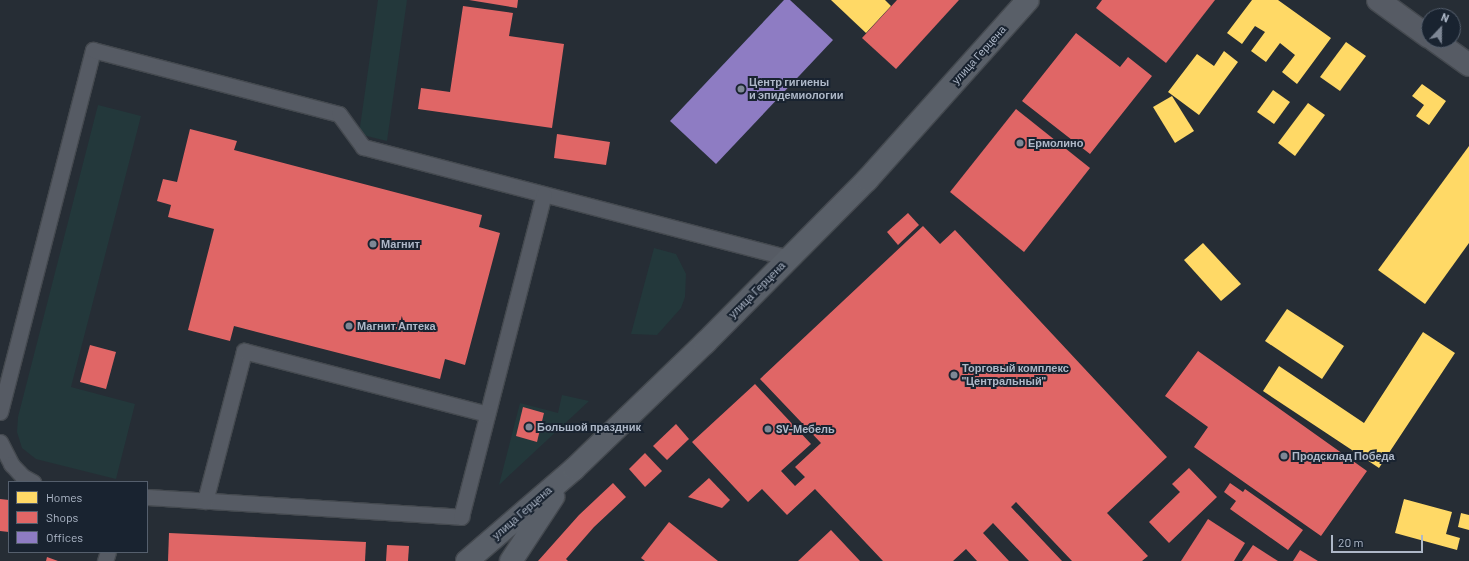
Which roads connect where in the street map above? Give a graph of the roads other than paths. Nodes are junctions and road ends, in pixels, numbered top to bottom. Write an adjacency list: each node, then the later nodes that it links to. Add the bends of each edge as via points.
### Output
1 (1028, 0): 7 (street, улица Герцена, via 867,180)
2 (1378, 0): 3 (street)
3 (1421, 31)
4 (1445, 48): 5 (street)
5 (1469, 65)
6 (544, 194): 7 (lane); 8 (lane, via 363,147 338,114 94,50); 9 (lane)
7 (789, 258): 11 (street, улица Герцена)
8 (0, 412)
9 (487, 414): 14 (lane, via 460,517); 14 (lane, via 244,351)
10 (0, 442): 12 (lane, via 11,464 22,476)
11 (574, 469): 15 (street, улица Герцена); 16 (street, via 540,515)
12 (32, 481)
13 (148, 497): 14 (lane)
14 (205, 500)
15 (467, 561)
16 (511, 561)

